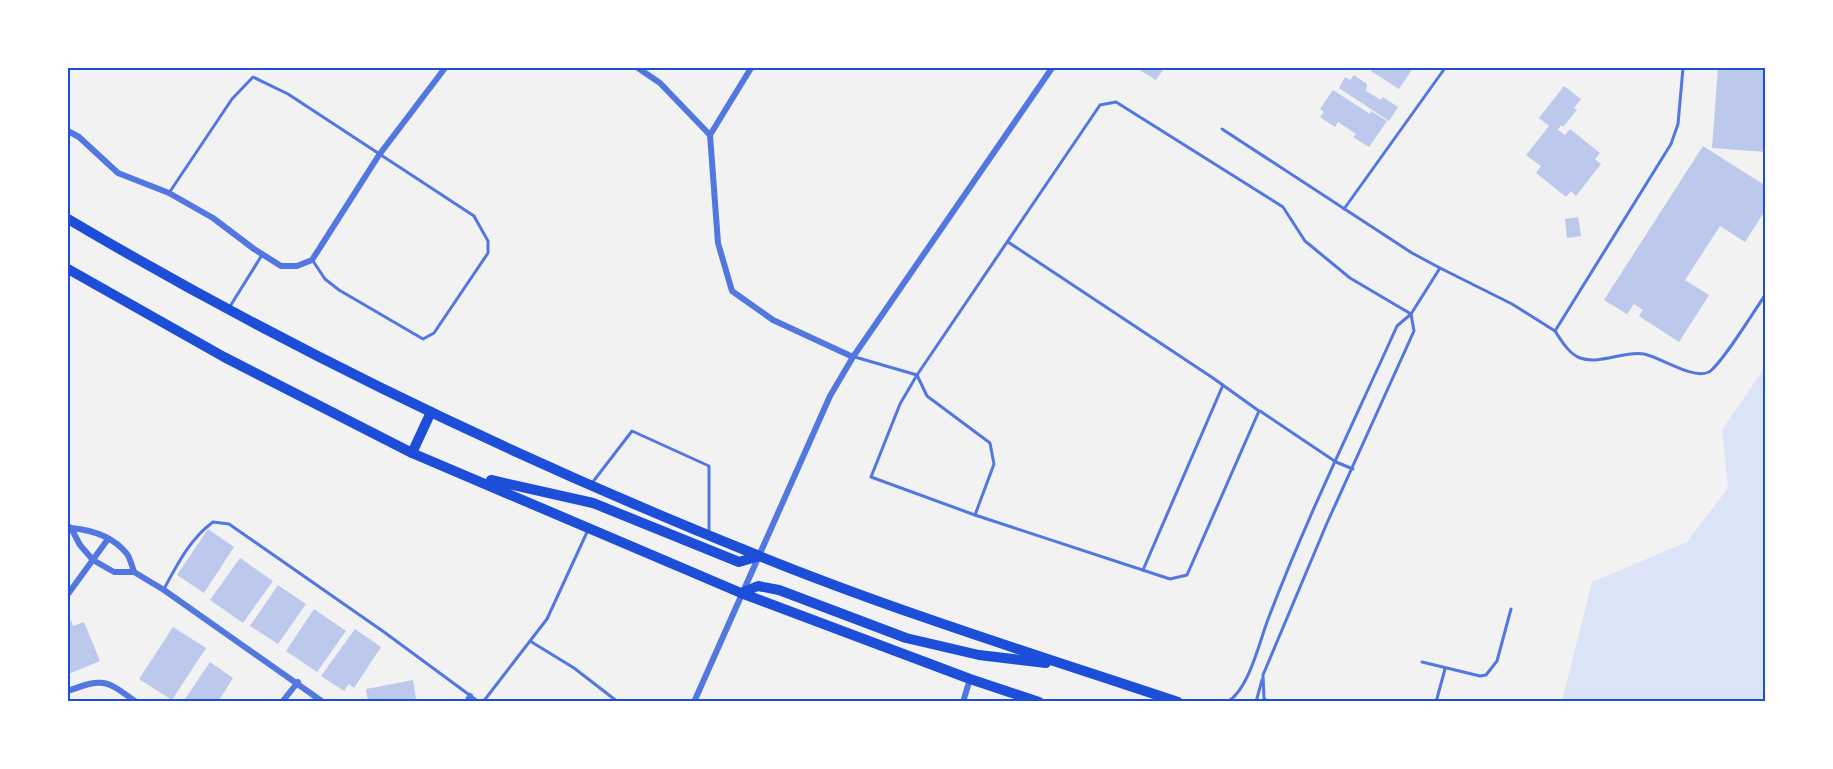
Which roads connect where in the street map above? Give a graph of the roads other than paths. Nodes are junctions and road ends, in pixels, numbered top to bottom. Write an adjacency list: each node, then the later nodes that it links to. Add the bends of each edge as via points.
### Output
1 (445, 68): 10 (street)
2 (638, 68): 9 (street, via 660,83)
3 (751, 68): 9 (street)
4 (1052, 68): 23 (street)
5 (1445, 68): 12 (lane)
6 (1683, 68): 22 (lane, via 1678,124 1671,144)
7 (1222, 129): 12 (lane)
8 (68, 131): 11 (street, via 118,174)
9 (710, 135): 23 (street, via 718,243 732,291 773,320)
10 (379, 155): 11 (lane, via 288,94 253,77 232,99); 16 (street); 16 (lane, via 474,216 488,241 488,254 434,333 423,339 339,290 325,279)
11 (169, 194): 15 (street, via 213,218)
12 (1344, 209): 17 (lane)
13 (68, 219): 20 (main road)
14 (1008, 242): 21 (lane, via 1101,105 1116,102 1283,207 1305,241 1350,278); 24 (lane); 25 (lane)
15 (262, 254): 16 (street, via 281,266 297,266); 20 (lane)
16 (312, 260)
17 (1440, 268): 21 (lane); 22 (lane, via 1512,304)
18 (68, 269): 28 (main road, via 224,357)
19 (1766, 294): 22 (lane, via 1725,354 1709,371 1699,374 1642,353 1598,360 1579,358)
20 (228, 309): 27 (main road)
21 (1411, 314): 29 (lane, via 1397,326); 30 (lane, via 1414,331)
22 (1555, 331)
23 (853, 357): 24 (lane); 38 (street, via 822,411)
24 (917, 375): 33 (lane, via 927,396 990,442 994,464); 33 (lane, via 900,404 871,477)
25 (1223, 385): 26 (lane); 40 (lane)
26 (1260, 411): 29 (lane); 40 (lane, via 1187,575 1170,579)
27 (430, 412): 28 (main road); 32 (main road)
28 (412, 453): 31 (main road)
29 (1336, 462): 30 (lane); 64 (lane, via 1286,572 1247,681)
30 (1353, 469): 50 (lane)
31 (462, 474): 35 (main road); 38 (main road, via 593,503 738,562)
32 (590, 484): 36 (main road); 36 (lane, via 633,431 709,466)
33 (975, 515): 40 (lane)
34 (69, 527): 37 (street, via 92,530); 39 (street)
35 (590, 527): 43 (main road); 46 (lane, via 547,619)
36 (709, 535): 38 (main road)
37 (108, 539): 39 (street); 41 (street, via 128,554)
38 (759, 556): 43 (street); 48 (main road)
39 (93, 560): 41 (street, via 114,572); 44 (street)
40 (1143, 570)
41 (134, 572): 42 (street)
42 (164, 590): 52 (street); 54 (lane, via 200,532 213,522 229,524 375,625)
43 (741, 593): 48 (main road, via 758,586 778,590 906,639 979,655); 51 (main road); 60 (street)
44 (68, 594)
45 (1511, 609): 49 (lane, via 1491,671 1480,676)
46 (530, 641): 58 (lane); 59 (lane)
47 (1422, 662): 49 (lane)
48 (1070, 666): 63 (main road)
49 (1445, 668): 67 (lane)
50 (1263, 675): 65 (lane); 66 (lane)
51 (970, 679): 61 (street); 62 (main road)
52 (298, 682): 56 (street); 57 (street)
53 (68, 691): 55 (street, via 102,682)
54 (469, 699): 58 (lane)
55 (135, 702)
56 (282, 702)
57 (323, 702)
58 (481, 702)
59 (618, 702)
60 (694, 702)
61 (963, 702)
62 (1039, 702)
63 (1178, 702)
64 (1227, 702)
65 (1256, 702)
66 (1267, 702)
67 (1436, 702)

